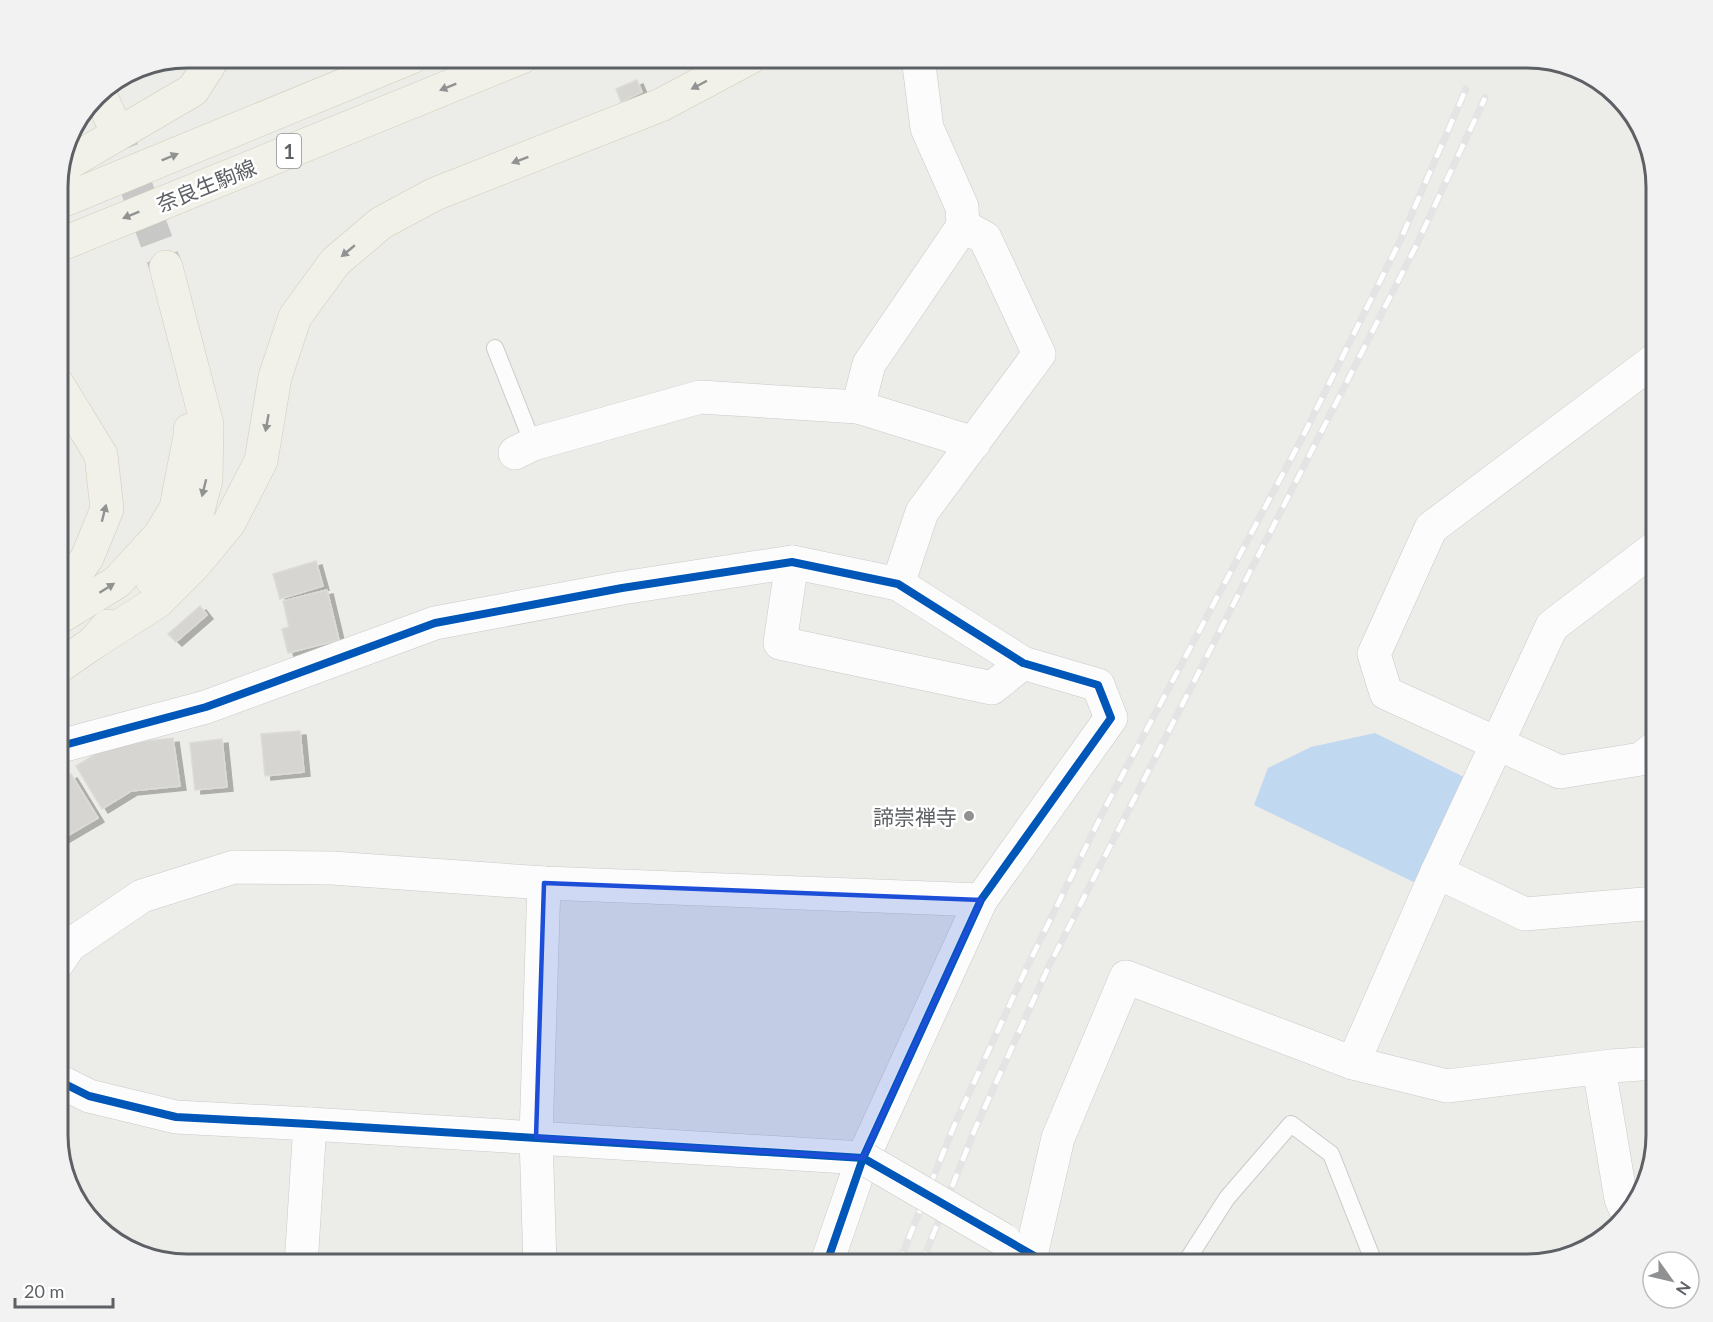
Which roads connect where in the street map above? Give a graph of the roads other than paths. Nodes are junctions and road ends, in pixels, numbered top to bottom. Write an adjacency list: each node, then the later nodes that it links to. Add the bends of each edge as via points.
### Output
1 (207, 68): 6 (main road, via 193,90)
2 (385, 68): 7 (main road, 奈良生駒線 / 1, one-way to 2)
3 (495, 68): 9 (main road, 奈良生駒線 / 1, one-way to 9)
4 (730, 68): 21 (main road, one-way to 21, via 661,105 435,194 381,224 335,262 295,317 275,377 261,461 229,523 157,603)
5 (919, 68): 8 (street, via 927,128 962,207)
6 (70, 162)
7 (68, 198)
8 (963, 226): 13 (street, via 869,364); 14 (street, via 985,238 1039,354)
9 (68, 242)
10 (495, 348): 15 (lane)
11 (1646, 367): 25 (street, via 1431,528 1374,654 1386,693)
12 (68, 401): 19 (main road, one-way to 12, via 87,558 108,509 101,455)
13 (858, 406): 14 (street); 15 (street, via 700,397)
14 (974, 443): 18 (street, via 922,512)
15 (524, 449)
16 (1646, 556): 25 (street, via 1552,626)
17 (792, 562): 18 (street); 23 (street, via 780,643 992,688); 24 (street, via 622,588 435,623 206,707)
18 (898, 584): 23 (street)
19 (68, 585)
20 (68, 612): 21 (main road, one-way to 21, via 117,582 160,535 176,508 190,436 187,389 160,271 207,424 206,480 196,518 175,556)
21 (93, 643): 22 (main road)
22 (68, 660)
23 (1023, 663): 29 (street, via 1098,685 1111,718)
24 (68, 744)
25 (1498, 744): 26 (street, via 1560,772); 27 (street)
26 (1646, 755)
27 (1437, 872): 30 (street, via 1525,914); 32 (street)
28 (544, 883): 29 (street); 31 (street, via 332,867 234,867 142,896); 37 (street)
29 (981, 900): 38 (street)
30 (1646, 904)
31 (68, 948)
32 (1353, 1063): 34 (street, via 1447,1086); 44 (street, via 1126,977 1058,1138)
33 (1646, 1064): 34 (street)
34 (1599, 1068): 39 (street)
35 (68, 1086): 36 (street, via 89,1096 176,1117)
36 (310, 1124): 37 (street); 40 (street)
37 (536, 1137): 38 (street); 41 (street)
38 (863, 1158): 42 (street); 43 (street, bridge)
39 (1623, 1205)
40 (302, 1254)
41 (540, 1254)
42 (830, 1254)
43 (1025, 1254)
44 (1029, 1254)
45 (1191, 1254): 46 (lane, via 1227,1198 1291,1124 1331,1154)
46 (1371, 1254)

